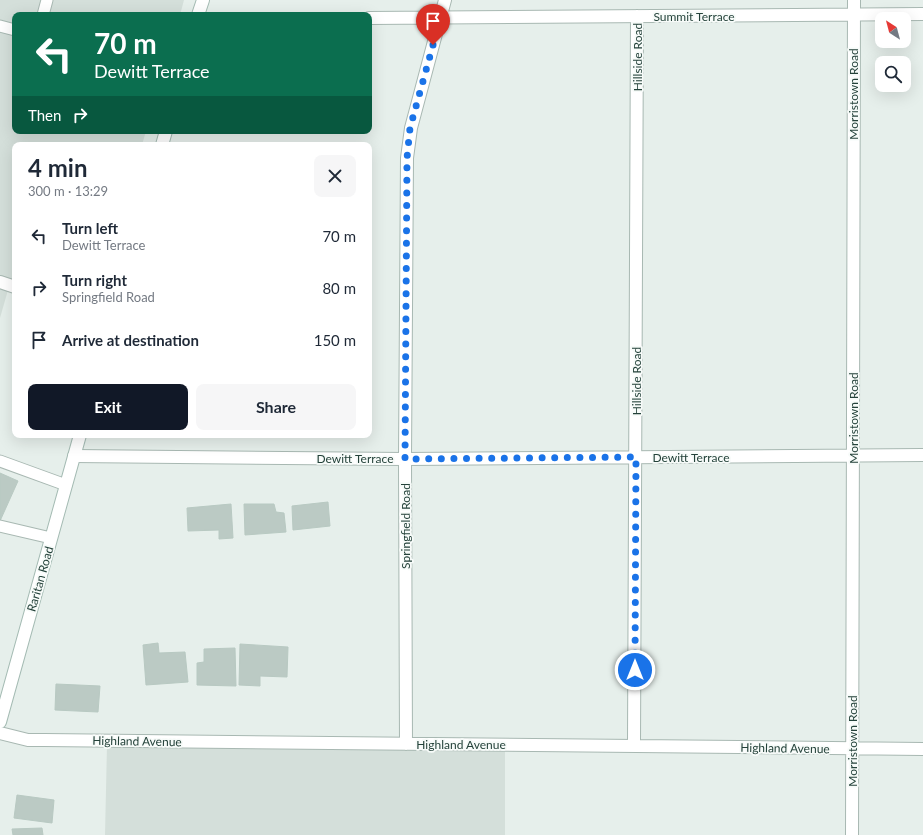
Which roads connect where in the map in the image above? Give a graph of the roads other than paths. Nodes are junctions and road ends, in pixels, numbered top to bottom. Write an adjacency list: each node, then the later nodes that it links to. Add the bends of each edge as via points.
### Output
1 (47, 0): 5 (lane)
2 (203, 0): 6 (street)
3 (445, 0): 11 (street, Springfield Road)
4 (854, 0): 7 (street, Morristown Road)
5 (44, 12)
6 (199, 12)
7 (854, 14): 8 (street, Summit Terrace); 9 (street, Summit Terrace); 19 (street, Morristown Road)
8 (923, 14)
9 (637, 16): 11 (street, Summit Terrace); 20 (street, Hillside Road)
10 (372, 18): 11 (street, Summit Terrace)
11 (440, 18): 21 (street, Springfield Road, via 410,128 407,158)
12 (0, 26): 13 (lane)
13 (12, 29)
14 (0, 282): 15 (street)
15 (12, 286)
16 (79, 438): 18 (street, Raritan Road)
17 (923, 455): 19 (street, Dewitt Terrace)
18 (74, 456): 21 (street, Dewitt Terrace); 23 (street, Raritan Road)
19 (853, 456): 20 (street, Dewitt Terrace); 30 (street, Morristown Road)
20 (636, 457): 21 (street, Dewitt Terrace); 29 (street, Hillside Road)
21 (405, 459): 28 (street, Springfield Road)
22 (0, 461): 23 (lane)
23 (66, 485): 25 (street, Raritan Road)
24 (0, 526): 25 (lane)
25 (52, 538): 26 (street, Raritan Road)
26 (0, 722)
27 (0, 733): 28 (street, Highland Avenue, via 38,740)
28 (406, 744): 29 (street, Highland Avenue)
29 (634, 745): 30 (street, Highland Avenue)
30 (852, 748): 31 (street, Highland Avenue); 32 (street, Morristown Road)
31 (923, 749)
32 (852, 835)

